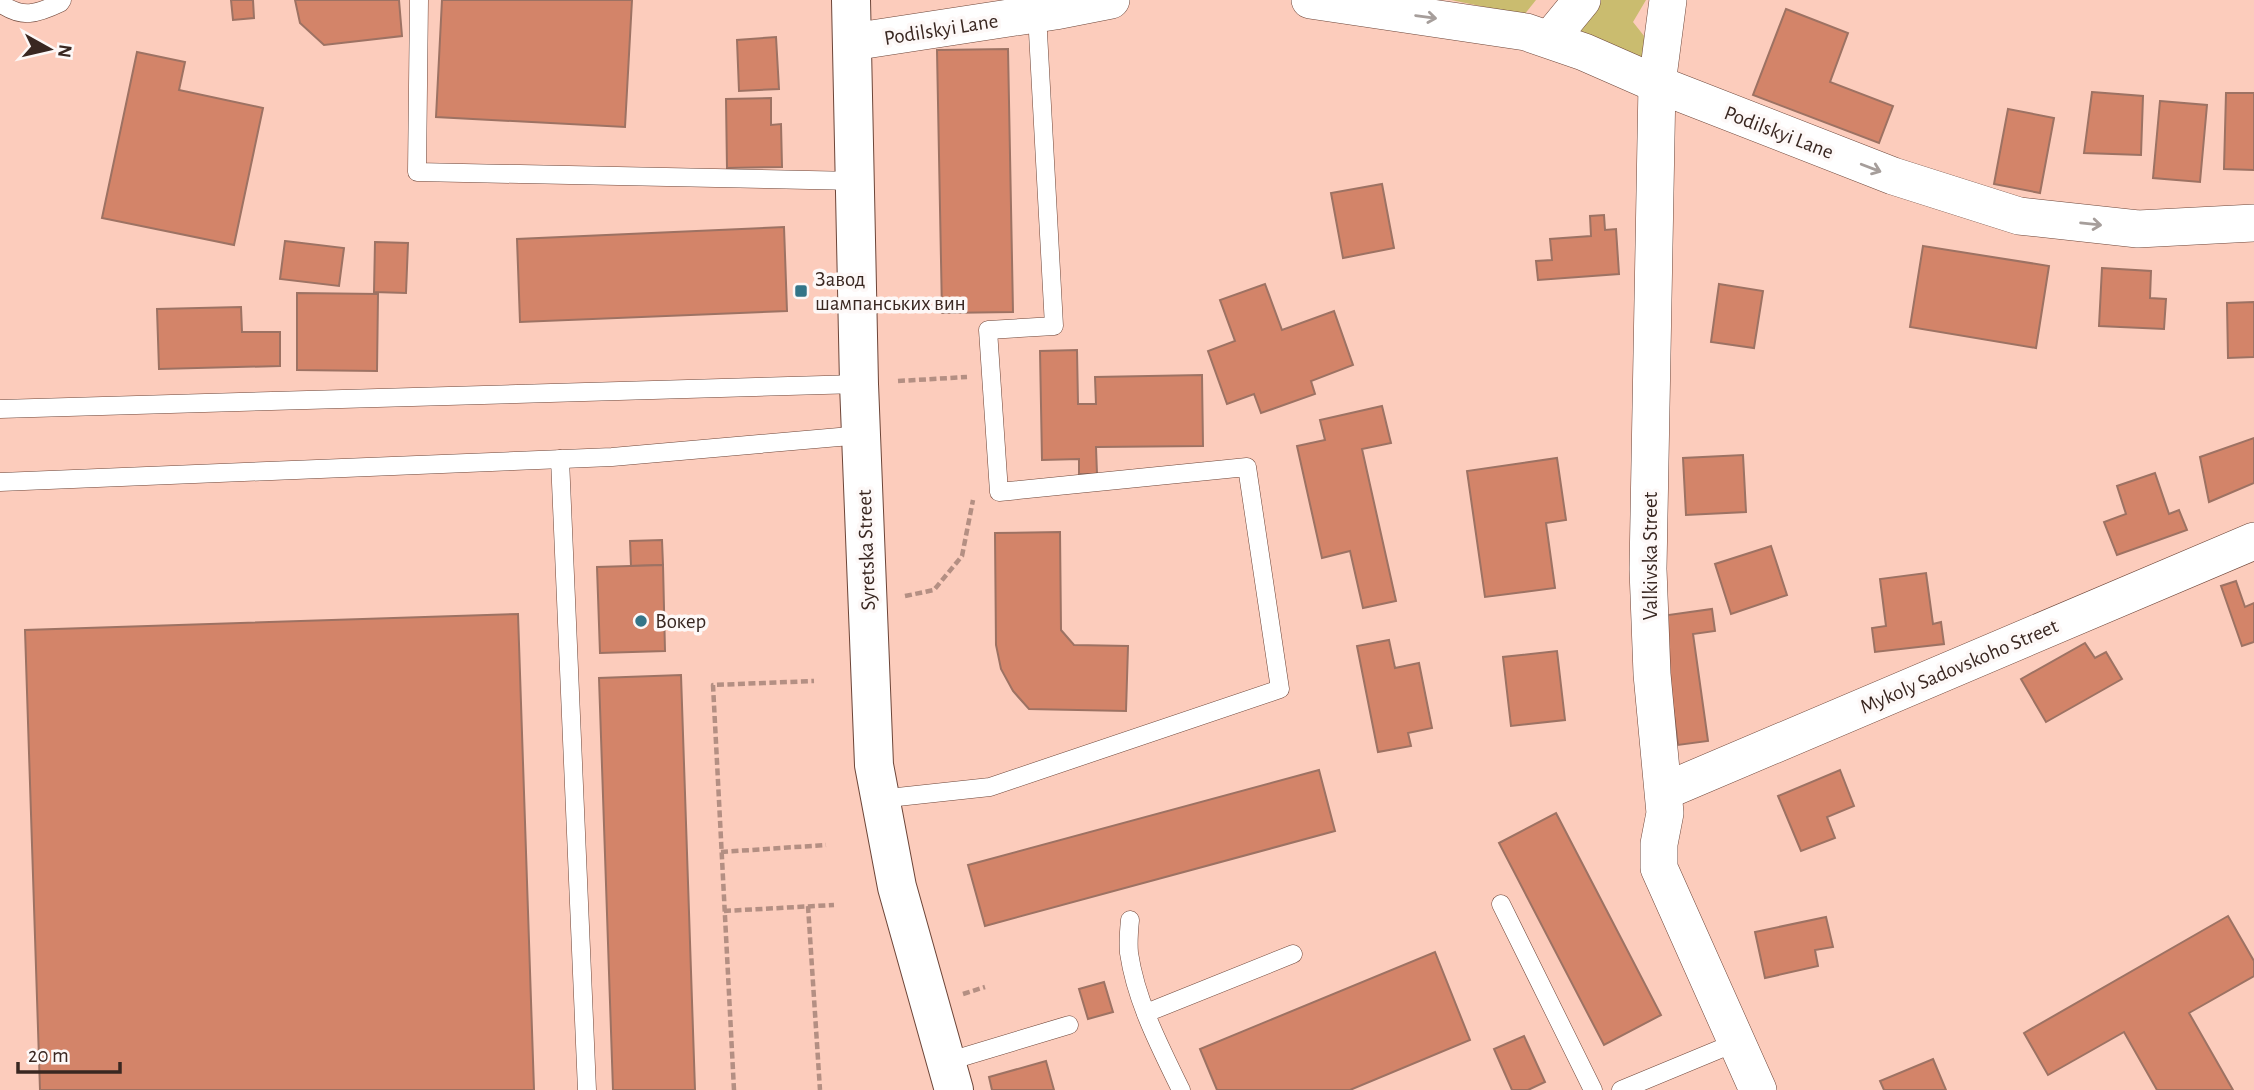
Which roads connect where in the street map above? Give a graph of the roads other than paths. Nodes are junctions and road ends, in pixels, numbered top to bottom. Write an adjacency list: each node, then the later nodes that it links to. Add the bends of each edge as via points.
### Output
1 (62, 0): 8 (lane, via 35,15)
2 (419, 0): 13 (lane, via 417,172)
3 (851, 0): 11 (main road, Syretska Street)
4 (1111, 0): 9 (street, Podilskyi Lane)
5 (1310, 0): 10 (street, Podilskyi Lane, one-way to 10)
6 (1581, 0): 10 (street)
7 (1668, 0): 12 (street, Valkivska Street)
8 (0, 3)
9 (1037, 14): 11 (street, Podilskyi Lane); 22 (lane, via 1054,326 988,330 999,492 1247,467 1280,689 989,786)
10 (1550, 39): 12 (street, Podilskyi Lane)
11 (852, 42): 13 (main road, Syretska Street)
12 (1657, 84): 14 (street, Podilskyi Lane, one-way to 14, via 1893,176 2019,216 2138,229); 21 (street, Valkivska Street, via 1648,569 1652,674)
13 (856, 181): 15 (main road, Syretska Street)
14 (2254, 223)
15 (859, 384): 16 (lane); 17 (main road, Syretska Street)
16 (0, 409)
17 (862, 435): 18 (lane); 22 (main road, Syretska Street)
18 (560, 459): 19 (lane); 30 (lane)
19 (0, 482)
20 (2254, 541): 21 (street, Mykoly Sadovskoho Street)
21 (1665, 791): 28 (street, Valkivska Street, via 1659,868)
22 (879, 799): 29 (main road, Syretska Street, via 897,887)
23 (1501, 904): 32 (lane)
24 (1130, 920): 26 (lane, via 1129,951)
25 (1293, 954): 26 (lane)
26 (1146, 1013): 31 (lane)
27 (1069, 1026): 29 (lane)
28 (1737, 1042): 33 (lane); 34 (street, Valkivska Street)
29 (950, 1076)
30 (587, 1090)
31 (1181, 1090)
32 (1593, 1090)
33 (1622, 1090)
34 (1758, 1090)

